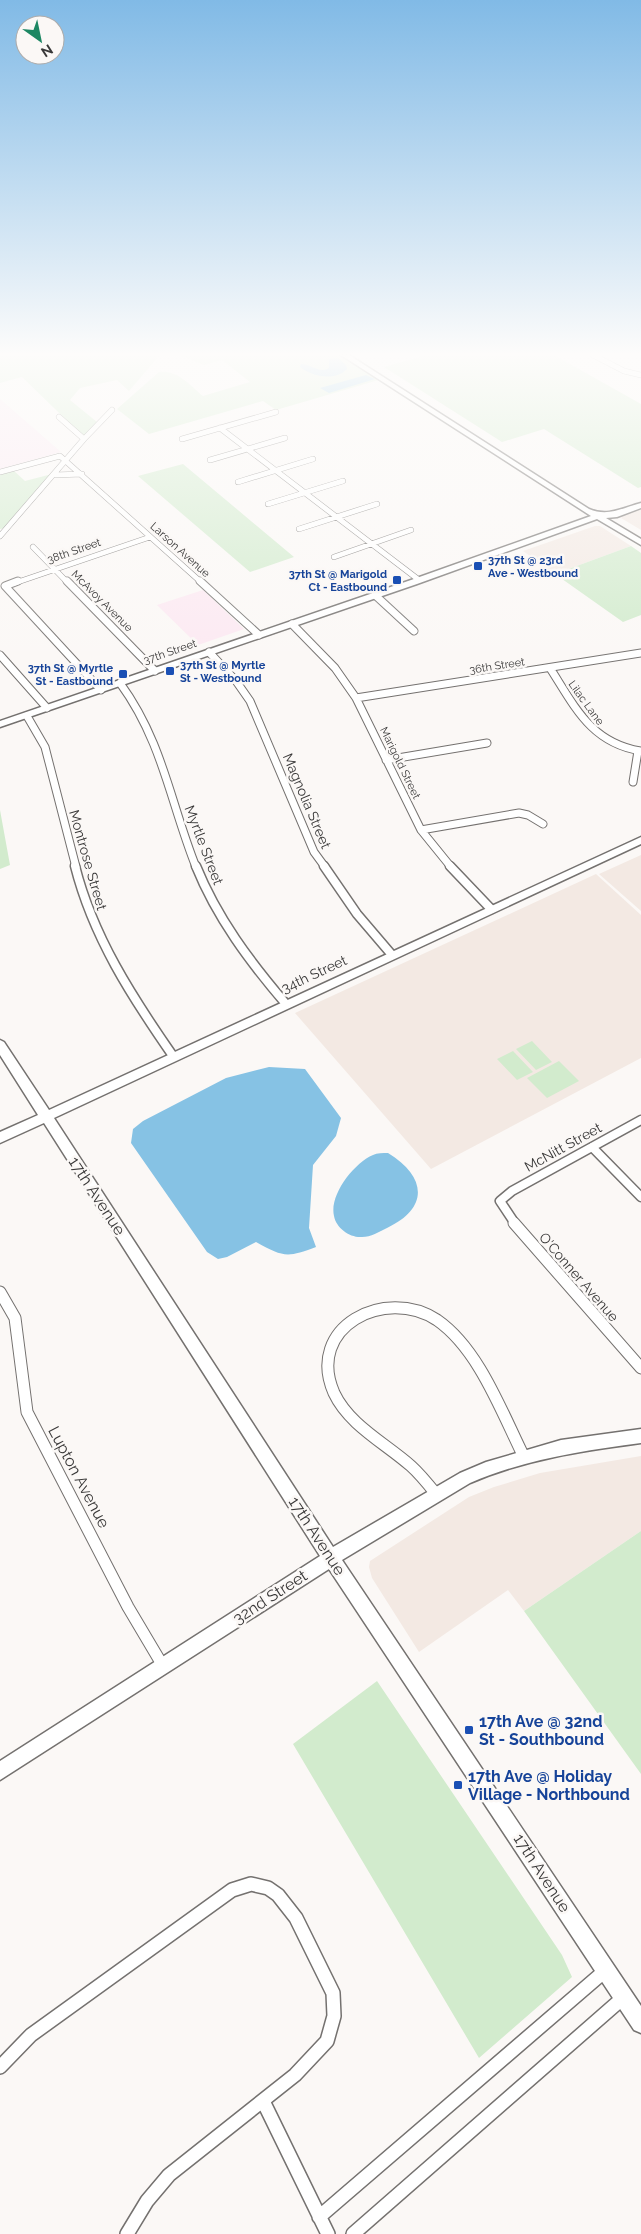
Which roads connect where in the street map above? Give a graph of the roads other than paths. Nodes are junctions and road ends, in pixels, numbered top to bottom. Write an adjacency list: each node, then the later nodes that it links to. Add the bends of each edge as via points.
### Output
1 (43, 459): 8 (street)
2 (262, 459): 7 (street)
3 (313, 459): 7 (street)
4 (506, 459): 18 (main road)
5 (518, 459): 18 (main road, via 594,508)
6 (66, 461): 9 (street, Larson Avenue); 10 (street)
7 (276, 470): 12 (street); 13 (street)
8 (0, 472)
9 (82, 474): 10 (street); 23 (street, Larson Avenue)
10 (55, 475): 22 (street)
11 (343, 481): 13 (street)
12 (238, 482)
13 (306, 493): 15 (street); 19 (street)
14 (641, 497): 18 (main road, via 605,510)
15 (268, 504)
16 (377, 504): 19 (street)
17 (641, 505): 18 (main road, via 614,515)
18 (598, 516): 25 (main road); 29 (main road)
19 (337, 517): 20 (street); 24 (street)
20 (299, 529)
21 (411, 530): 24 (street)
22 (0, 536)
23 (150, 537): 28 (street, 38th Street); 34 (street, Larson Avenue)
24 (372, 543): 27 (street); 29 (street)
25 (641, 543)
26 (33, 547): 28 (street, McAvoy Avenue)
27 (334, 557)
28 (55, 568): 30 (street, 38th Street); 39 (street, McAvoy Avenue)
29 (420, 580): 31 (main road)
30 (5, 586): 41 (street)
31 (374, 595): 32 (main road, 37th Street); 33 (street)
32 (292, 624): 34 (main road, 37th Street); 42 (street, Marigold Street, via 335,668)
33 (414, 631)
34 (259, 635): 35 (main road, 37th Street)
35 (209, 652): 39 (main road, 37th Street); 54 (street, Magnolia Street, via 250,701 314,852 356,914)
36 (641, 653): 38 (street, 36th Street)
37 (0, 655): 43 (street)
38 (550, 668): 42 (street, 36th Street); 47 (street, Lilac Lane, via 591,729 615,745)
39 (155, 671): 40 (main road, 37th Street)
40 (120, 683): 41 (main road, 37th Street); 55 (street, Myrtle Street, via 147,722 202,880 239,945)
41 (101, 690): 43 (main road, 37th Street)
42 (356, 698): 48 (street, Marigold Street)
43 (47, 708): 44 (main road, 37th Street)
44 (27, 716): 45 (main road, 37th Street); 57 (street, Montrose Street, via 45,747 80,885 95,927 135,1002)
45 (0, 724)
46 (487, 743): 48 (street)
47 (639, 751): 49 (street)
48 (386, 760): 51 (street, Marigold Street)
49 (633, 782)
50 (543, 824): 51 (street, via 519,813)
51 (421, 830): 53 (street, Marigold Street, via 453,872)
52 (641, 840): 53 (main road, 34th Street)
53 (491, 909): 54 (main road, 34th Street)
54 (392, 955): 55 (main road, 34th Street)
55 (286, 1004): 57 (main road, 34th Street)
56 (0, 1045): 58 (main road, 17th Avenue)
57 (173, 1056): 58 (main road, 34th Street)
58 (46, 1116): 60 (main road, 34th Street); 69 (main road, 17th Avenue)
59 (641, 1120): 61 (street, McNitt Street)
60 (0, 1138)
61 (592, 1147): 62 (street); 63 (street, McNitt Street, via 512,1191)
62 (641, 1197)
63 (500, 1201): 65 (street, O'Conner Avenue, via 515,1224)
64 (0, 1292): 70 (street, Lupton Avenue, via 15,1318 27,1412 128,1607)
65 (641, 1368)
66 (641, 1436): 67 (main road, 32nd Street, via 561,1447)
67 (524, 1457): 68 (main road, 32nd Street, via 479,1472); 68 (street, via 472,1360 446,1328 408,1308 368,1311 350,1321 338,1334 329,1351 329,1380 339,1400 358,1424 409,1464)
68 (436, 1494): 69 (main road, 32nd Street)
69 (331, 1558): 70 (main road, 32nd Street); 72 (main road, 17th Avenue)
70 (163, 1666): 71 (main road, 32nd Street)
71 (0, 1771)
72 (606, 1970): 73 (main road, 17th Avenue); 77 (street)
73 (624, 1996): 74 (main road, 17th Avenue); 80 (street)
74 (641, 2022)
75 (0, 2067): 76 (street, via 31,2035 129,1963 223,1895 251,1884 278,1895 296,1918 333,1993 334,2016 327,2041 301,2070)
76 (263, 2101): 77 (street); 78 (street, via 169,2175 147,2200)
77 (319, 2217): 79 (street)
78 (127, 2234)
79 (328, 2234)
80 (353, 2234)

